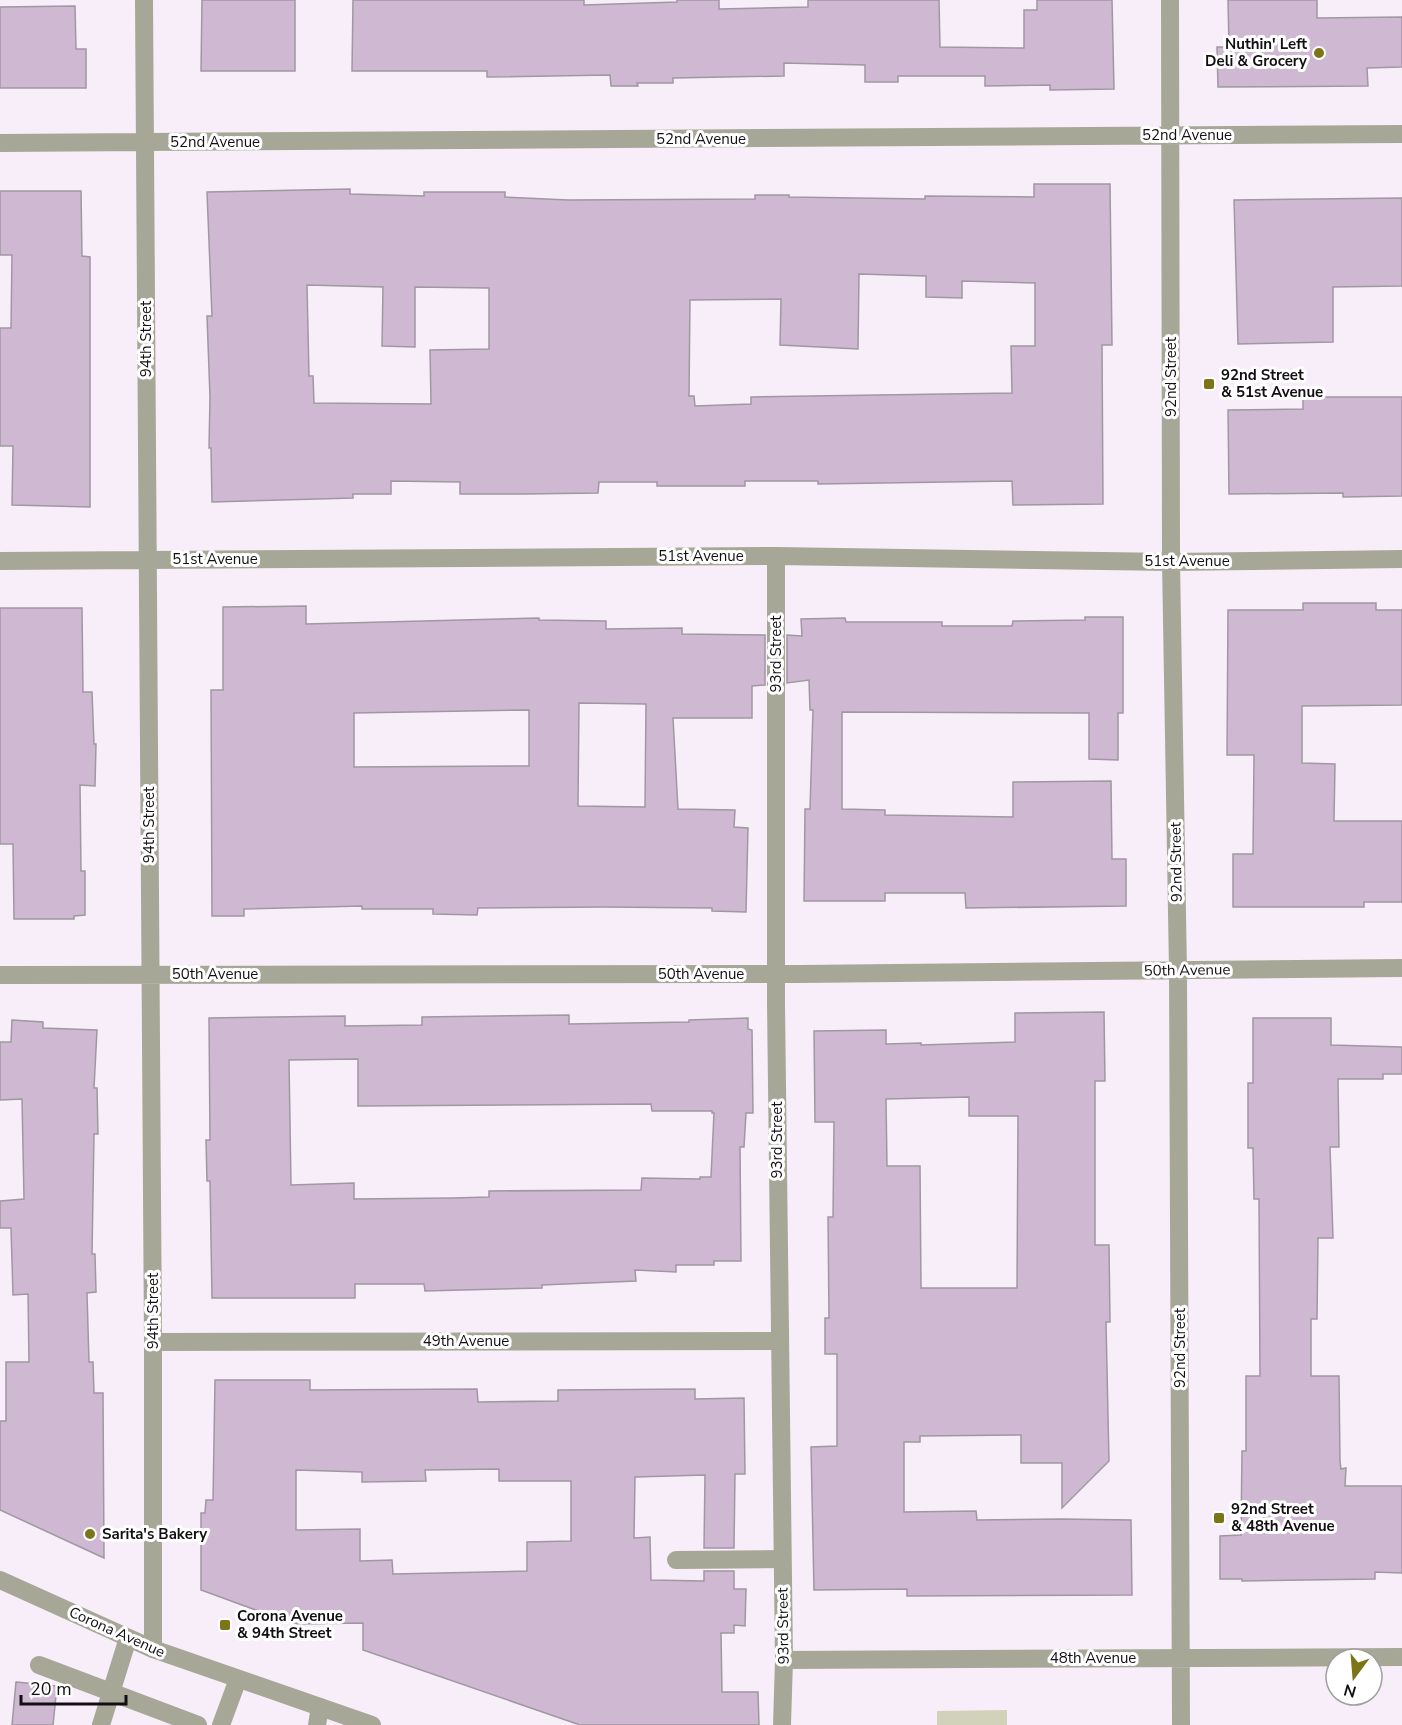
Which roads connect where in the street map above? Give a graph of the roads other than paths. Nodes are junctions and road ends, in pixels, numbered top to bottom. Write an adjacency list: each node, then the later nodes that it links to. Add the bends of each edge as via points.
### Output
1 (144, 0): 5 (street, 94th Street)
2 (1170, 0): 4 (street, 92nd Street)
3 (1402, 134): 4 (street, 52nd Avenue)
4 (1171, 135): 5 (street, 52nd Avenue); 11 (street, 92nd Street)
5 (145, 142): 6 (street, 52nd Avenue); 9 (street, 94th Street)
6 (0, 143)
7 (776, 556): 9 (street, 51st Avenue); 11 (street, 51st Avenue); 15 (street, 93rd Street)
8 (1402, 559): 11 (street, 51st Avenue)
9 (147, 560): 10 (street, 51st Avenue); 14 (street, 94th Street)
10 (0, 561)
11 (1172, 562): 13 (street, 92nd Street)
12 (1402, 968): 13 (street, 50th Avenue)
13 (1178, 971): 15 (street, 50th Avenue); 25 (street, 92nd Street)
14 (149, 974): 15 (street, 50th Avenue); 16 (street, 50th Avenue); 18 (street, 94th Street)
15 (776, 974): 17 (street, 93rd Street)
16 (0, 975)
17 (779, 1341): 18 (street, 49th Avenue); 19 (street, 93rd Street)
18 (153, 1342): 23 (street, 94th Street)
19 (782, 1559): 20 (street); 26 (street, 93rd Street)
20 (676, 1560)
21 (0, 1580): 22 (street, Corona Avenue)
22 (128, 1638): 23 (street, Corona Avenue); 29 (street)
23 (153, 1649): 28 (street, Corona Avenue)
24 (1402, 1657): 25 (street, 48th Avenue)
25 (1181, 1658): 26 (street, 48th Avenue); 37 (street, 92nd Street)
26 (784, 1660): 36 (street, 93rd Street)
27 (39, 1665): 29 (street)
28 (238, 1679): 30 (street, Corona Avenue); 33 (street)
29 (111, 1692): 31 (street); 32 (street)
30 (320, 1707): 34 (street); 35 (street, Corona Avenue)
31 (100, 1725)
32 (198, 1725)
33 (221, 1725)
34 (317, 1725)
35 (372, 1725)
36 (782, 1725)
37 (1181, 1725)

